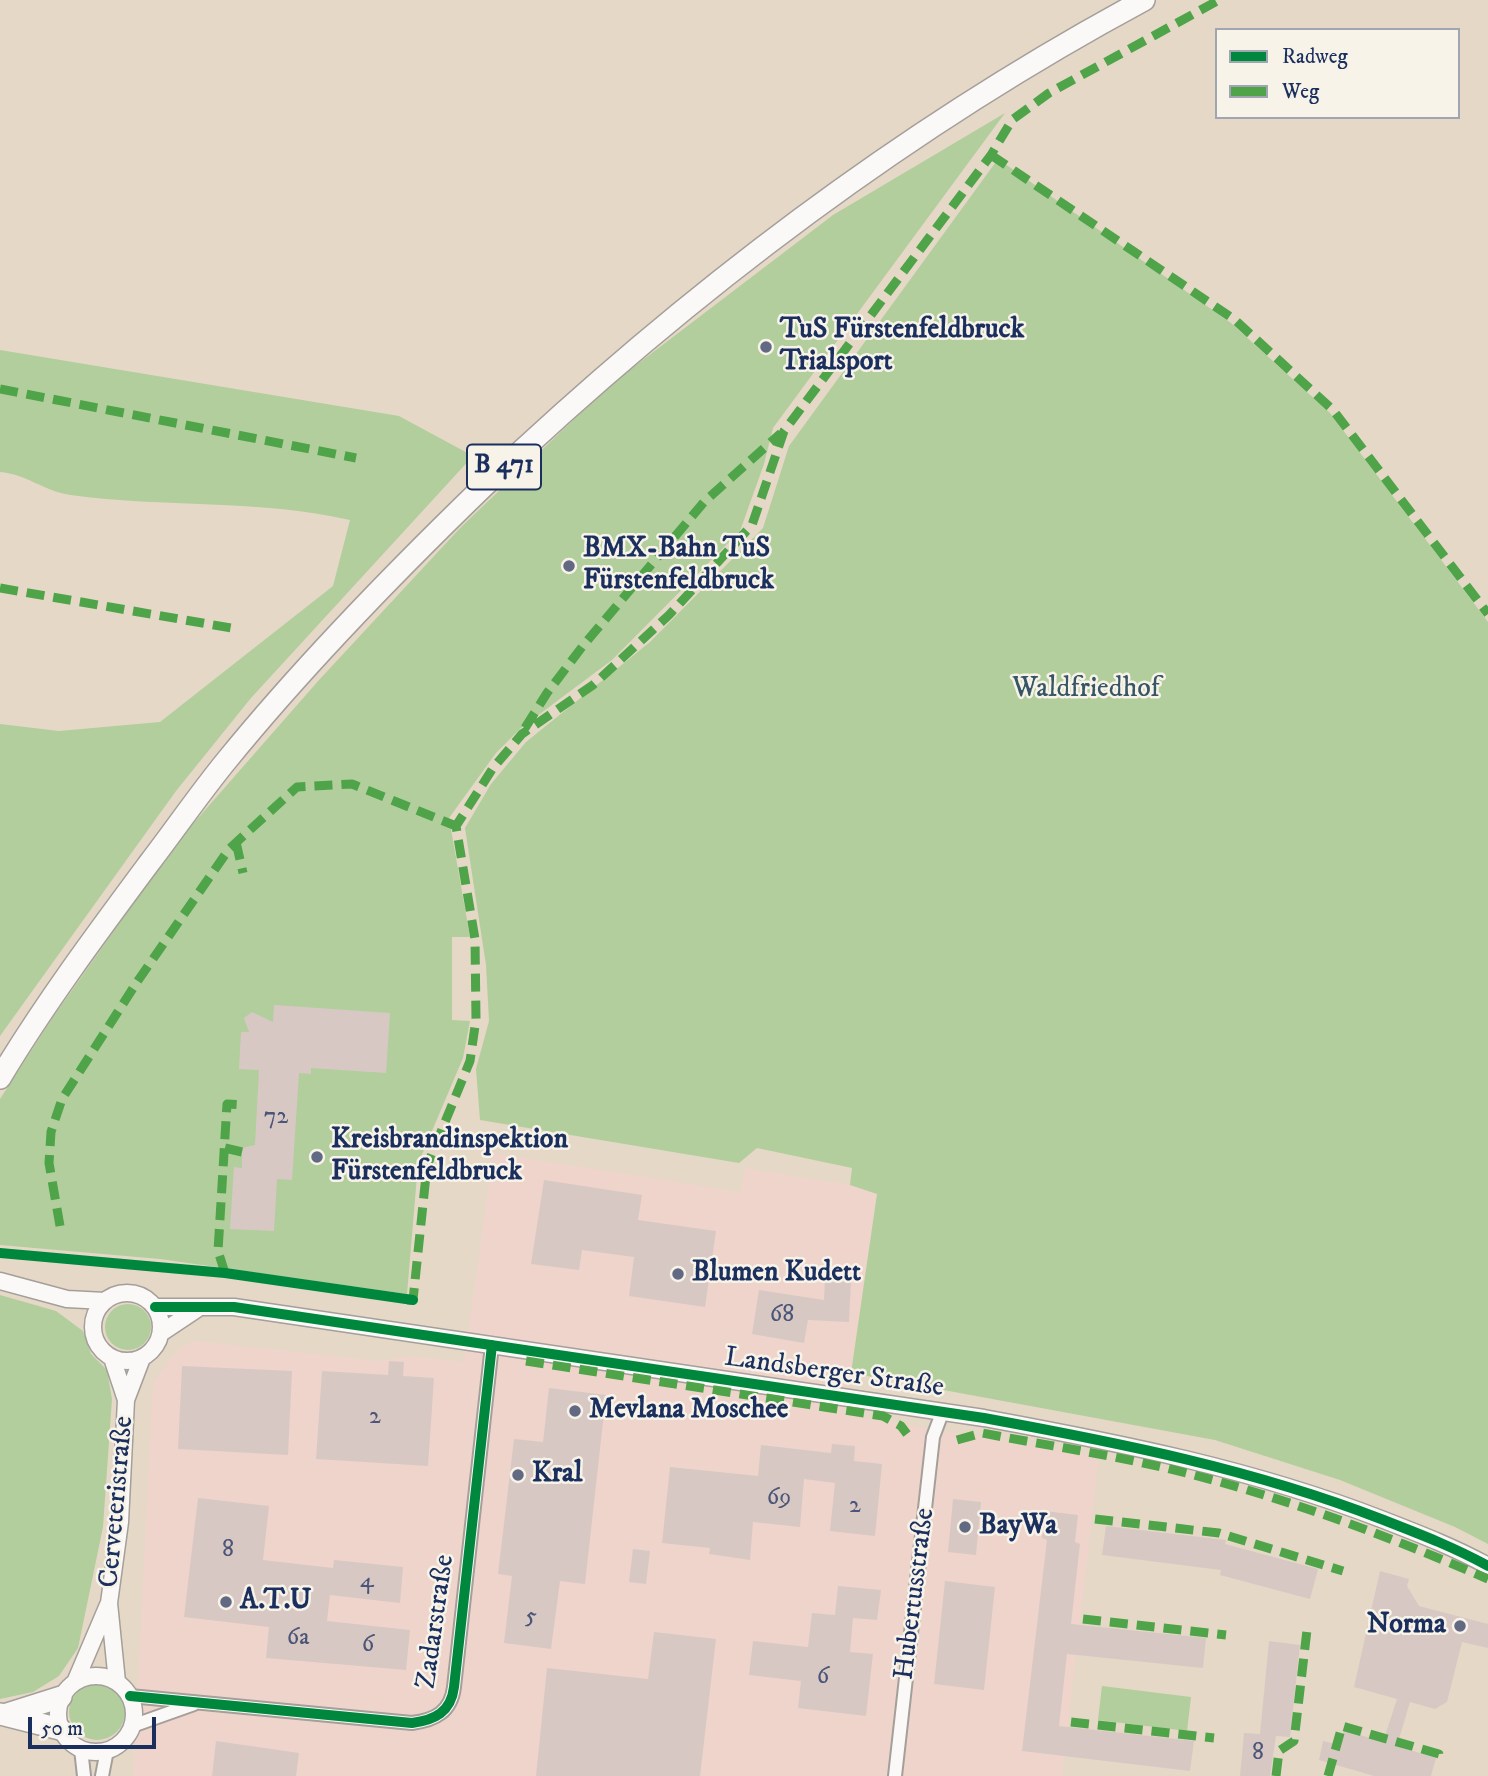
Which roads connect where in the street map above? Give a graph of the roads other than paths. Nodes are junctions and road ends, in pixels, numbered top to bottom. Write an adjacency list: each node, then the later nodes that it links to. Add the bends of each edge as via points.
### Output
1 (1144, 0): 2 (highway, B 471, via 1038,60 818,205 714,283 576,399 337,634 227,760 114,911)
2 (0, 1078)
3 (0, 1282): 4 (street)
4 (67, 1299): 5 (street); 8 (street)
5 (104, 1301): 6 (street, via 124,1293 136,1294); 8 (street)
6 (155, 1307): 7 (street, Landsberger Straße); 9 (street)
7 (197, 1309): 9 (street); 10 (street, Landsberger Straße, via 234,1307)
8 (92, 1325): 11 (street, via 98,1345)
9 (161, 1333): 12 (street, via 155,1347)
10 (492, 1345): 14 (street, Landsberger Straße); 21 (street, Zadarstraße, via 454,1687 444,1712 412,1723)
11 (112, 1358): 12 (street, via 127,1362); 13 (street, Cerveteristraße)
12 (142, 1358): 13 (street, Cerveteristraße)
13 (126, 1400): 16 (street, Cerveteristraße, via 120,1522)
14 (942, 1413): 15 (street, Landsberger Straße, via 1104,1440 1268,1479 1424,1536); 29 (street, Hubertusstraße, via 933,1437)
15 (1488, 1566)
16 (109, 1603): 17 (street, Cerveteristraße); 18 (street, Cerveteristraße)
17 (76, 1680): 18 (street, via 98,1675); 20 (street, Cerveteristraße)
18 (117, 1682): 19 (street)
19 (130, 1696): 21 (street, Zadarstraße); 23 (street)
20 (61, 1697): 22 (highway); 24 (street)
21 (198, 1703): 23 (street, Zadarstraße)
22 (2, 1714): 24 (highway)
23 (132, 1726): 26 (street, via 121,1743)
24 (60, 1729): 25 (street)
25 (81, 1749): 26 (street); 27 (street)
26 (107, 1750): 28 (street)
27 (84, 1776)
28 (102, 1776)
29 (895, 1776)

